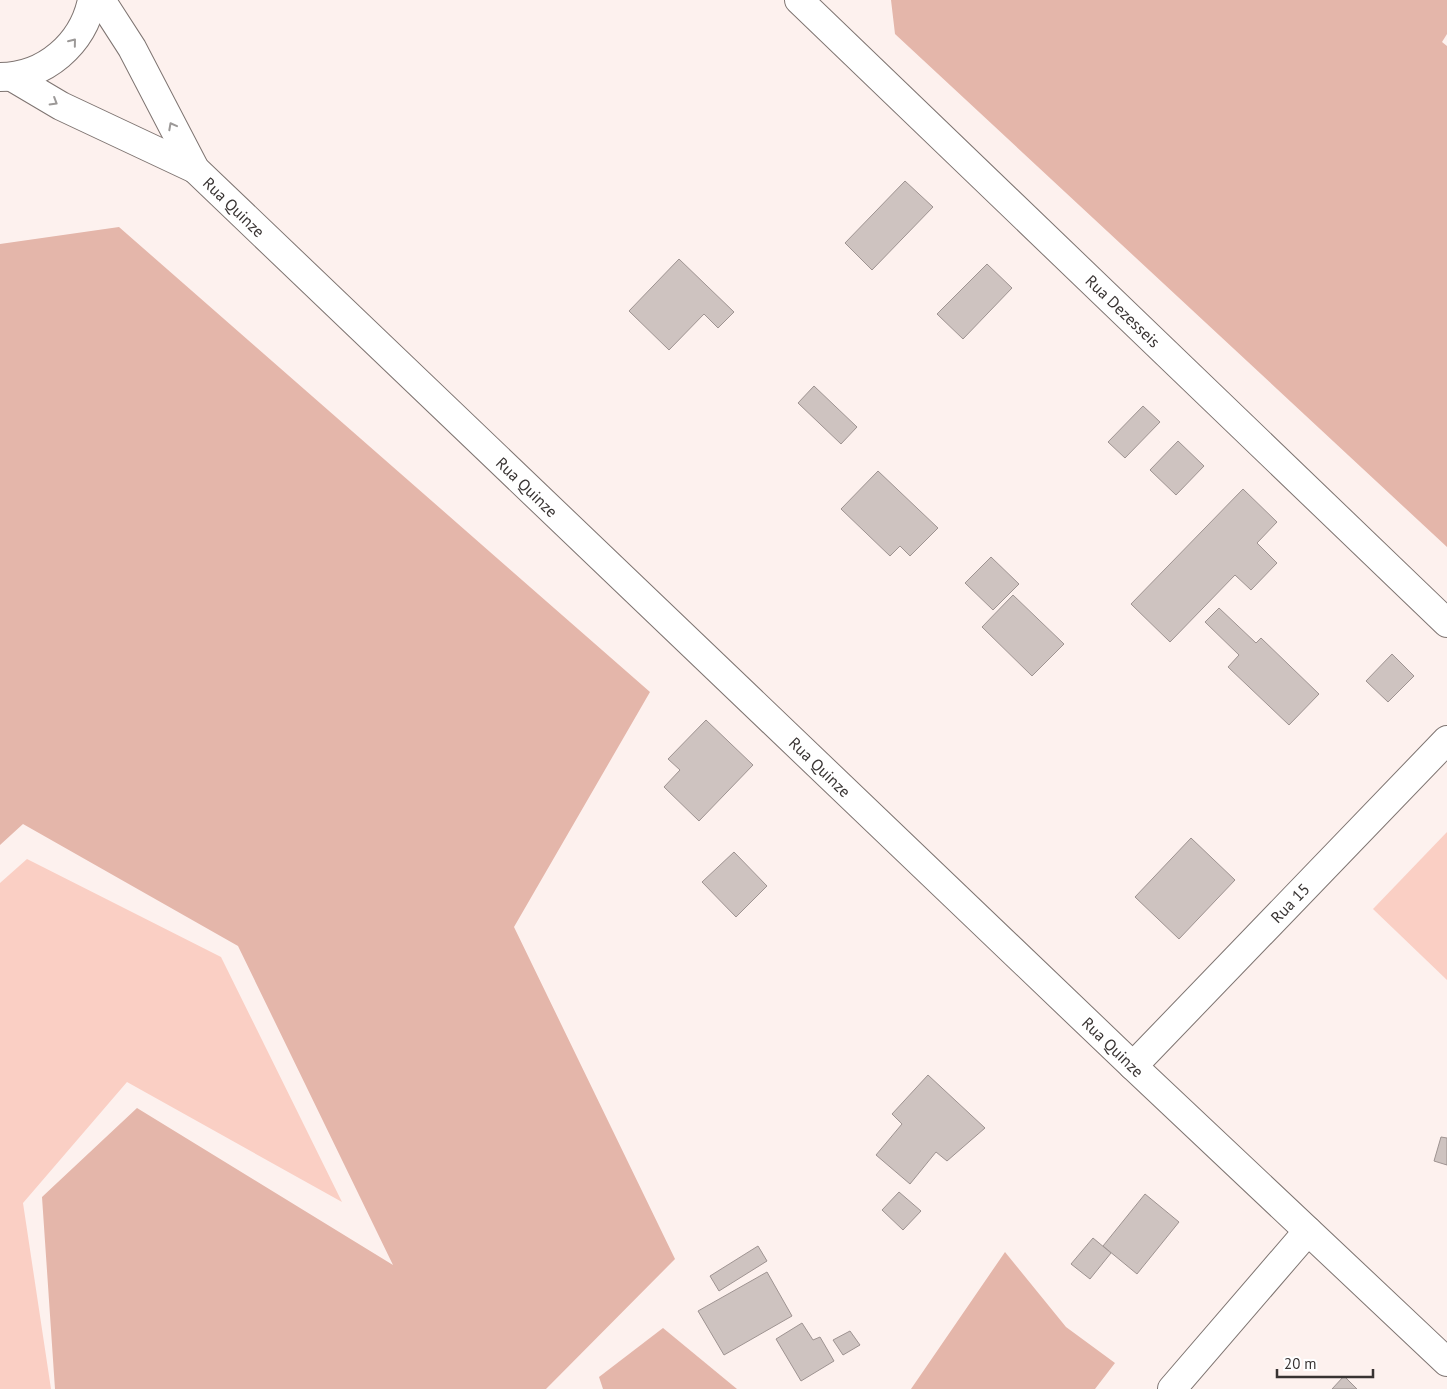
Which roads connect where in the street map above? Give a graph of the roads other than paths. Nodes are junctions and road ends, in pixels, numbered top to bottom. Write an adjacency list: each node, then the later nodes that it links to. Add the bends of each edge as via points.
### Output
1 (92, 0): 4 (street, one-way to 1, via 46,65 68,48 81,31)
2 (101, 0): 5 (street, Rua Quinze, one-way to 2, via 132,48)
3 (799, 0): 6 (street, Rua Dezesseis)
4 (6, 77): 5 (street, Rua Quinze, one-way to 5)
5 (195, 169): 8 (street, Rua Quinze)
6 (1447, 622)
7 (1447, 740): 8 (street, Rua 15)
8 (1133, 1066): 9 (street, Rua Quinze)
9 (1308, 1231): 10 (street, Rua Quinze); 11 (street)
10 (1447, 1362)
11 (1172, 1389)

